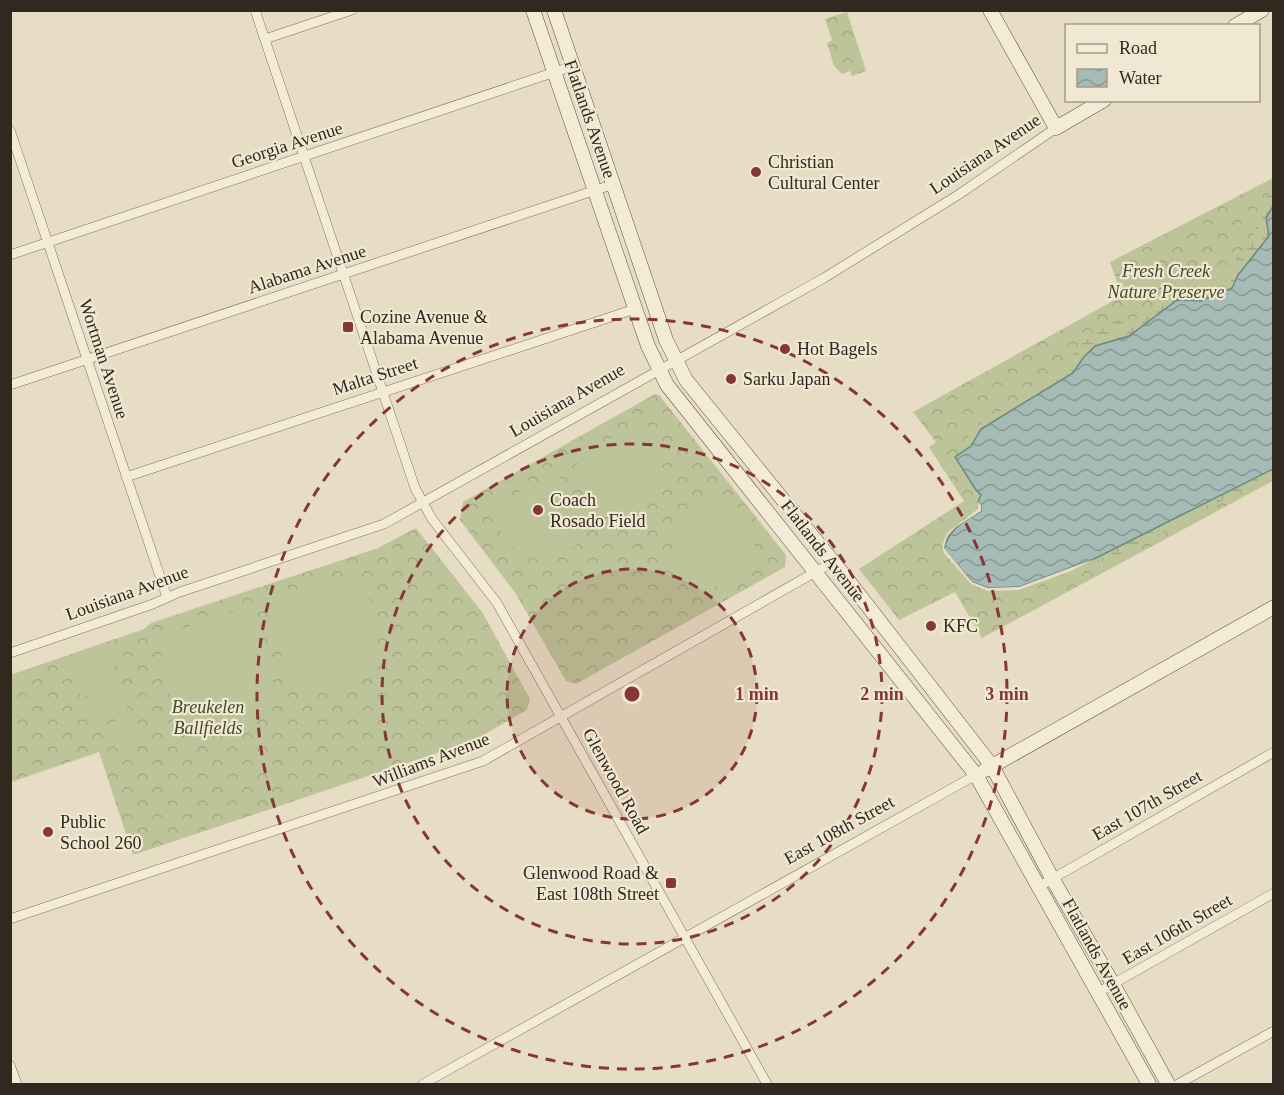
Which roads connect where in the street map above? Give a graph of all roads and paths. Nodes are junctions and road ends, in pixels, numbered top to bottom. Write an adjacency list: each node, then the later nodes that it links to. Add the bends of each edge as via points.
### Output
1 (255, 10): 8 (street, Glenwood Road)
2 (352, 10): 8 (street)
3 (533, 10): 10 (main road, Flatlands Avenue)
4 (554, 10): 9 (main road, Flatlands Avenue)
5 (990, 10): 12 (main road)
6 (1262, 10): 7 (main road)
7 (1238, 24)
8 (265, 39): 14 (street, Glenwood Road)
9 (573, 66): 10 (street, Georgia Avenue); 15 (main road, Flatlands Avenue)
10 (554, 73): 14 (street, Georgia Avenue); 16 (main road, Flatlands Avenue)
11 (1101, 102): 12 (main road, Louisiana Avenue)
12 (1056, 128): 22 (street, Louisiana Avenue, via 893,237)
13 (10, 130): 17 (street, Wortman Avenue)
14 (304, 157): 17 (street, Georgia Avenue); 19 (street, Glenwood Road)
15 (614, 184): 16 (street, Alabama Avenue); 22 (main road, Flatlands Avenue)
16 (596, 190): 19 (street, Alabama Avenue); 20 (main road, Flatlands Avenue)
17 (48, 242): 18 (street, Georgia Avenue); 21 (street, Wortman Avenue)
18 (10, 255)
19 (343, 275): 21 (street, Alabama Avenue); 25 (street, Glenwood Road)
20 (635, 309): 23 (main road, Flatlands Avenue); 25 (street, Malta Street)
21 (87, 360): 24 (street, Alabama Avenue); 26 (street, Wortman Avenue)
22 (675, 360): 23 (street, Louisiana Avenue); 28 (main road, Flatlands Avenue, via 686,381)
23 (659, 369): 27 (street, Louisiana Avenue); 29 (main road, Flatlands Avenue)
24 (10, 385)
25 (382, 392): 26 (street, Malta Street); 27 (street, Glenwood Road)
26 (126, 477): 30 (street, Wortman Avenue)
27 (422, 503): 30 (street, Louisiana Avenue, via 384,524); 33 (street, Glenwood Road, via 497,603)
28 (833, 562): 29 (street, Williams Avenue); 35 (main road, Flatlands Avenue)
29 (816, 572): 33 (street, Williams Avenue); 36 (main road, Flatlands Avenue)
30 (167, 597): 32 (street, Louisiana Avenue)
31 (1274, 607): 35 (main road, East 108th Street)
32 (10, 653)
33 (562, 717): 40 (street, Williams Avenue, via 460,770); 41 (street, Glenwood Road)
34 (1274, 752): 37 (street, East 107th Street)
35 (992, 766): 36 (main road, East 108th Street); 37 (main road, Flatlands Avenue)
36 (976, 775): 38 (main road, Flatlands Avenue); 41 (street, East 108th Street)
37 (1052, 878): 38 (street, East 107th Street); 42 (main road, Flatlands Avenue)
38 (1038, 886): 43 (main road, Flatlands Avenue)
39 (1274, 893): 42 (street, East 106th Street)
40 (10, 919)
41 (685, 937): 47 (street, East 108th Street); 48 (street, Glenwood Road)
42 (1113, 984): 43 (street, East 106th Street); 50 (main road, Flatlands Avenue)
43 (1098, 993): 49 (main road, Flatlands Avenue)
44 (1274, 1031): 51 (street)
45 (10, 1065): 46 (street)
46 (17, 1084)
47 (423, 1084)
48 (767, 1084)
49 (1149, 1084)
50 (1167, 1084)
51 (1178, 1084)

